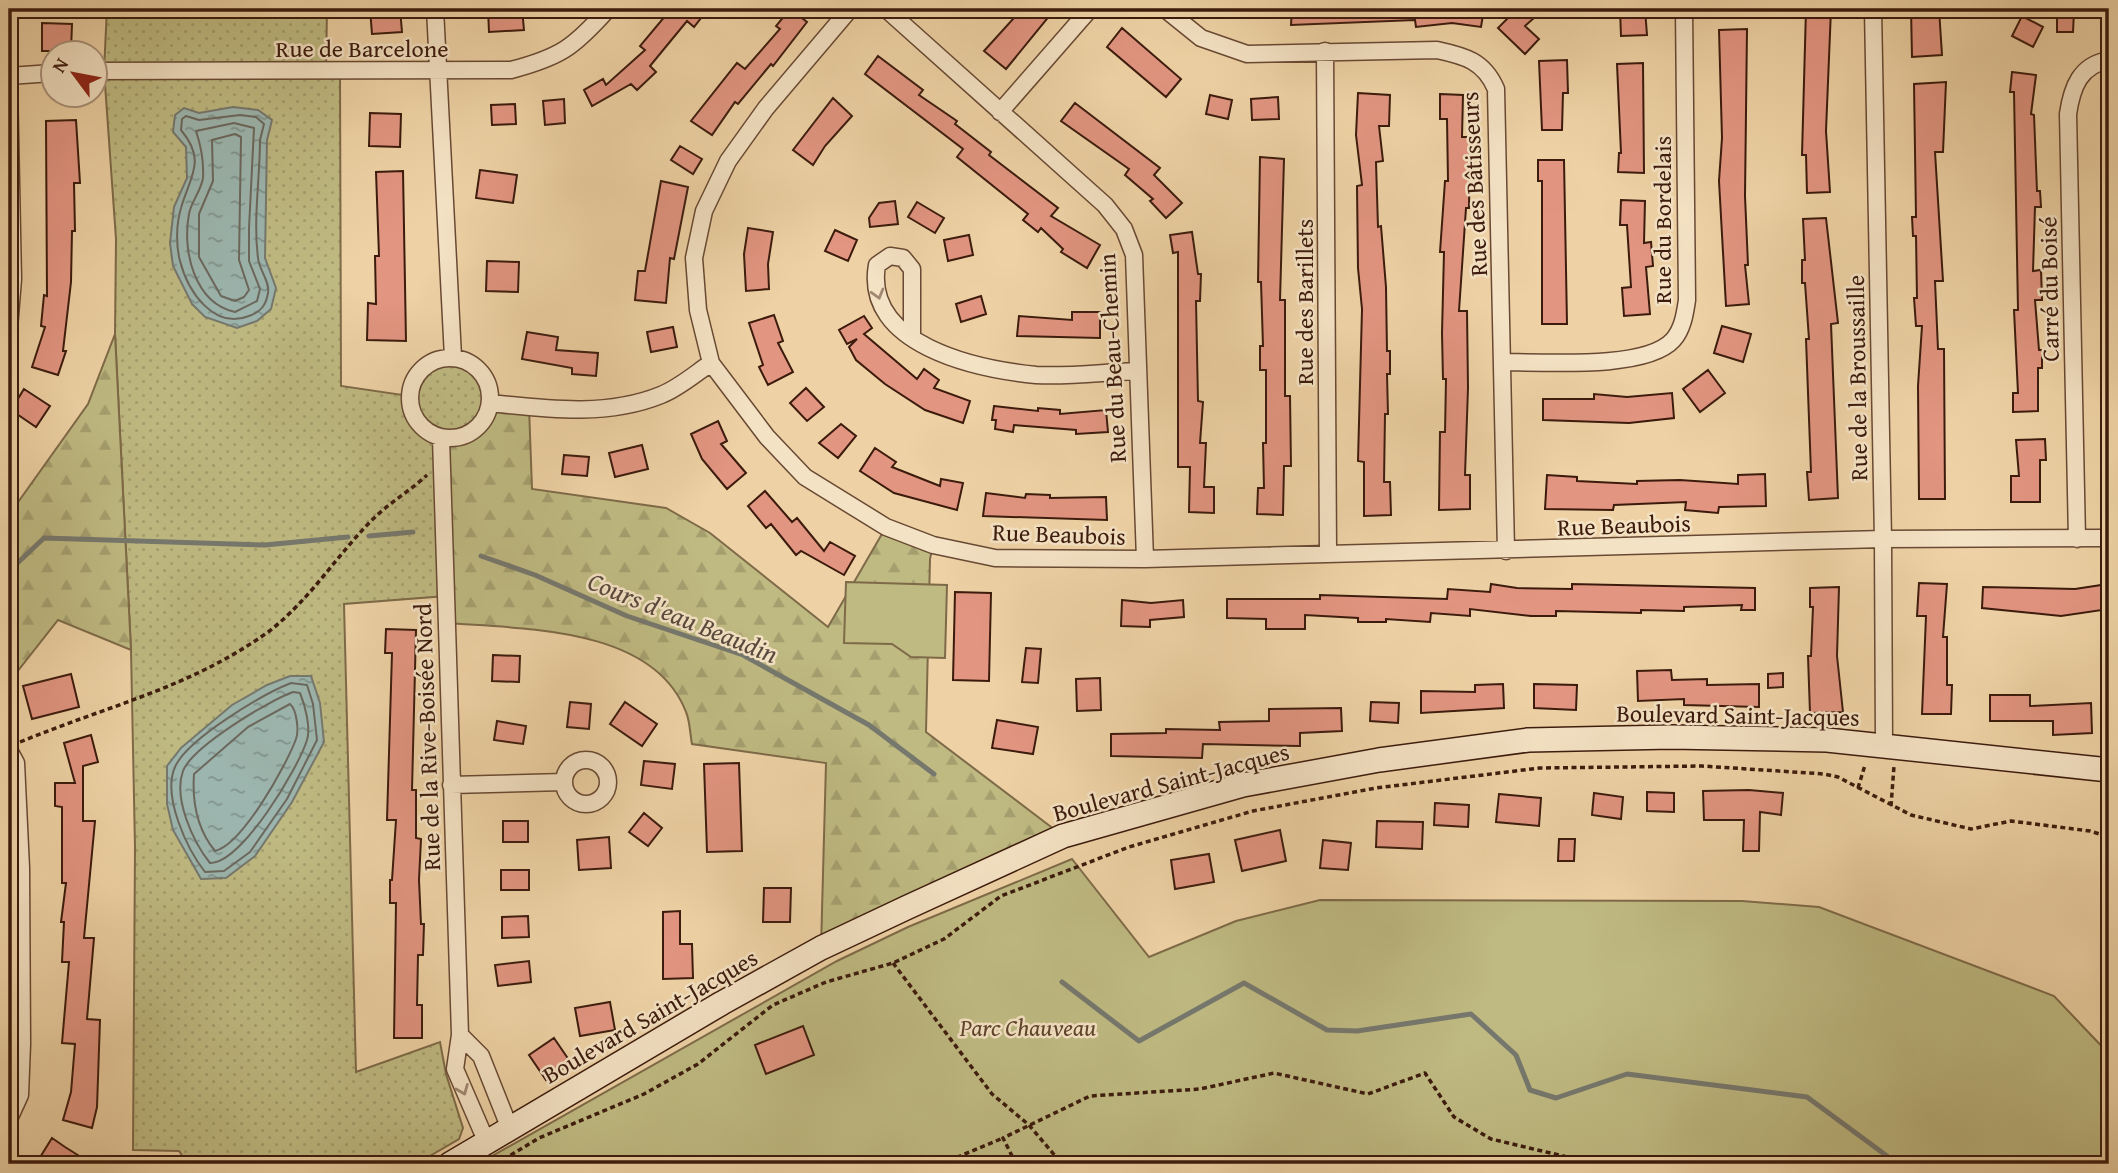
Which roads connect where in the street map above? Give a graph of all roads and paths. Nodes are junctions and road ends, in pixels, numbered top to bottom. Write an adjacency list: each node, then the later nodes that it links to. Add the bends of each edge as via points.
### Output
1 (435, 9): 12 (street)
2 (608, 9): 12 (street, Rue de Barcelone, via 582,38 552,59 512,70)
3 (850, 9): 21 (street, Rue Beaubois, via 766,108 728,161 704,211 694,258 698,310)
4 (886, 9): 16 (street, Rue du Beau-Chemin)
5 (1090, 9): 16 (street)
6 (1165, 9): 9 (street, Rue des Bâtisseurs, via 1200,38 1247,54)
7 (1684, 9): 20 (street, Rue du Bordelais, via 1687,300 1683,323 1672,341 1622,361)
8 (1873, 9): 27 (street, Rue de la Broussaille)
9 (1325, 51): 20 (street, Rue des Bâtisseurs, via 1437,50 1458,55 1489,73 1496,89); 30 (street, Rue des Barillets)
10 (2109, 60): 28 (street, Carré du Boisé, via 2093,64 2081,74 2068,114)
11 (108, 71): 12 (street, Rue de Barcelone)
12 (437, 71): 19 (street)
13 (38, 74): 14 (street)
14 (9, 76)
15 (9, 86): 17 (street, via 13,279)
16 (1000, 112): 22 (street, Rue du Beau-Chemin, via 1105,205 1124,229 1134,255)
17 (9, 328)
18 (912, 338): 18 (street, one-way to 18, via 912,269 904,258 890,256 877,265 874,284 890,322); 22 (street, via 958,360 1037,375)
19 (453, 357): 23 (street, via 471,363 487,381); 24 (street, via 435,360 419,371 410,396 415,418)
20 (1504, 362): 29 (street, Rue des Bâtisseurs)
21 (711, 363): 23 (street, via 662,395 608,409); 31 (street, Rue Beaubois, via 767,437 805,477 886,527 933,545 995,558)
22 (1138, 370): 31 (street, Rue du Beau-Chemin)
23 (490, 403): 24 (street, via 478,428 458,438)
24 (441, 438): 25 (street, Rue de la Rive-Boisée Nord)
25 (442, 462): 33 (path, via 374,519 312,592 228,658 163,691 79,717); 38 (street, Rue de la Rive-Boisée Nord)
26 (2109, 538): 28 (street, Rue Beaubois)
27 (1883, 539): 28 (street, Rue Beaubois); 29 (street, Rue Beaubois); 32 (street, Rue de la Broussaille)
28 (2077, 539)
29 (1506, 551): 30 (street, Rue Beaubois)
30 (1328, 553): 31 (street, Rue Beaubois)
31 (1145, 559)
32 (1884, 746): 36 (street, Boulevard Saint-Jacques); 46 (street, Boulevard Saint-Jacques, via 1814,739 1528,740 1243,785 1063,836 908,906 722,1003)
33 (9, 749): 44 (street, via 16,763 21,855 22,1044 20,1095)
34 (1861, 768): 39 (path)
35 (1896, 769): 40 (path)
36 (2109, 769)
37 (564, 782): 38 (street)
38 (451, 785): 43 (street, Rue de la Rive-Boisée Nord)
39 (1857, 788): 40 (path); 42 (path, via 1824,774 1702,766 1541,768 1376,788 1253,811 1129,847 1001,896 944,939)
40 (1891, 806): 41 (path, via 1971,829 2011,821)
41 (2109, 836)
42 (893, 963): 45 (path, via 992,1094); 50 (path, via 826,982 773,1005 698,1064 644,1094 539,1138)
43 (460, 1035): 46 (street, via 481,1056); 48 (street, Rue de la Rive-Boisée Nord, one-way to 48, via 455,1069)
44 (9, 1119)
45 (1029, 1125): 47 (path); 53 (path); 54 (path, via 1090,1096 1200,1089 1274,1073 1368,1094 1425,1073 1454,1117 1491,1139)
46 (510, 1129): 48 (street, Boulevard Saint-Jacques)
47 (1003, 1138): 51 (path); 52 (path)
48 (487, 1143): 49 (street, Boulevard Saint-Jacques)
49 (450, 1164)
50 (496, 1164)
51 (941, 1164)
52 (1016, 1164)
53 (1062, 1164)
54 (1597, 1164)

